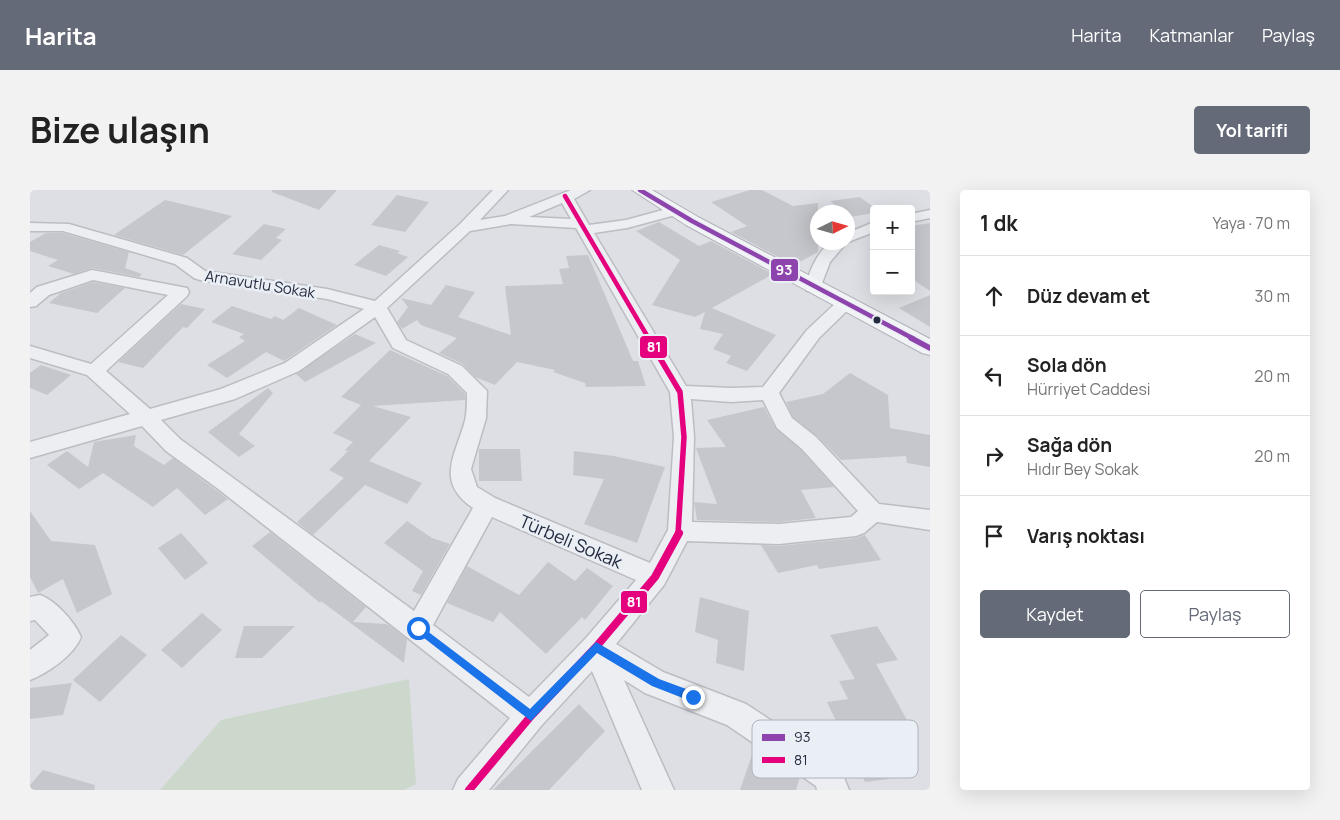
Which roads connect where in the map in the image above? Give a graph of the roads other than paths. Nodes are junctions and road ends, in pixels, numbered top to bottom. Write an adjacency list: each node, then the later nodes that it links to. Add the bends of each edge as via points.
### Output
1 (501, 190): 9 (street)
2 (640, 190): 4 (highway)
3 (574, 193): 7 (street); 10 (street)
4 (674, 211): 10 (street, via 627,224); 15 (highway)
5 (930, 214): 6 (street)
6 (915, 217)
7 (508, 220): 9 (street); 10 (street)
8 (30, 227): 14 (street, Arnavutlu Sokak, via 64,227 181,261)
9 (465, 227): 19 (street)
10 (582, 227): 23 (street)
11 (870, 228): 12 (street)
12 (855, 235)
13 (830, 250): 15 (street, via 818,265)
14 (200, 275): 16 (street); 19 (street, Arnavutlu Sokak, via 326,294)
15 (813, 287): 18 (highway)
16 (181, 292): 17 (street, via 92,275 43,291); 22 (street)
17 (30, 302)
18 (845, 304): 20 (highway); 24 (street, via 813,334)
19 (378, 307): 25 (street, via 292,367 228,394); 27 (street, Türbeli Sokak, via 399,344 455,370 477,390 476,418 460,469 467,492)
20 (930, 348)
21 (30, 352): 22 (street)
22 (94, 371): 25 (street)
23 (680, 392): 24 (street); 30 (street, via 684,437)
24 (769, 393): 28 (street, via 784,423 809,443)
25 (146, 417): 26 (street); 33 (street, via 173,445)
26 (30, 450)
27 (487, 505): 31 (street, Türbeli Sokak); 33 (street)
28 (873, 512): 29 (street); 30 (street, via 856,526 779,534)
29 (930, 520)
30 (680, 531): 31 (street)
31 (654, 577): 34 (street)
32 (30, 610): 35 (street, via 40,607 68,637)
33 (418, 628): 36 (street)
34 (596, 647): 36 (street); 37 (street, via 656,683 736,714); 40 (street)
35 (30, 667)
36 (531, 716): 39 (street)
37 (752, 725)
38 (829, 778): 41 (street)
39 (469, 790)
40 (658, 790)
41 (833, 790)

